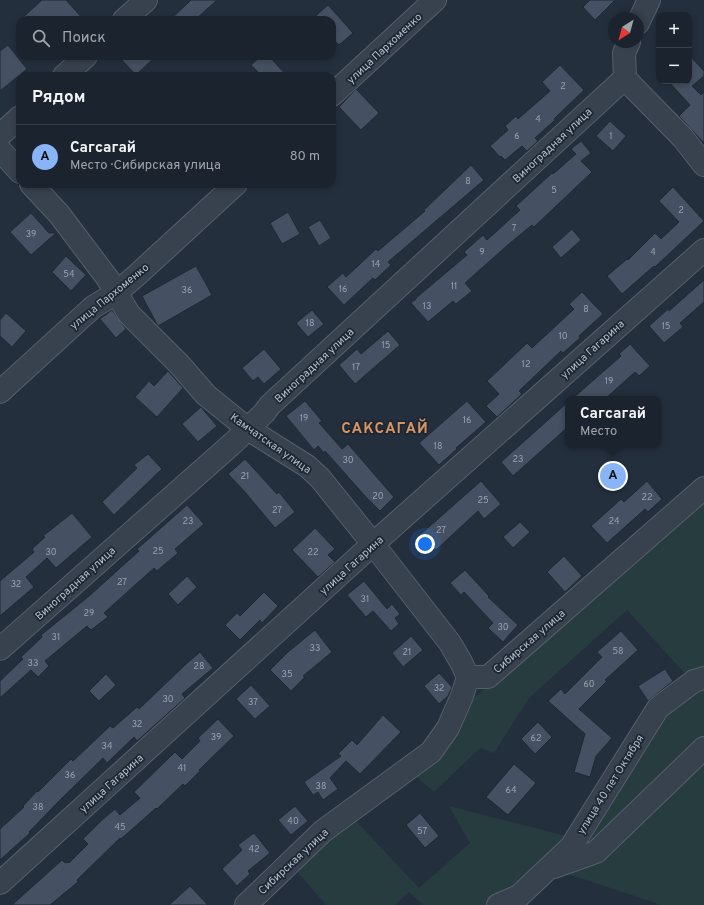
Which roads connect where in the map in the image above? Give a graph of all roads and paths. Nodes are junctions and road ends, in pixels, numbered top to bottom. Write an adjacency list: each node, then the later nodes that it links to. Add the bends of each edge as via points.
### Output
1 (146, 0): 5 (street)
2 (436, 0): 10 (street, улица Пархоменко)
3 (649, 0): 4 (street)
4 (643, 12)
5 (128, 16)
6 (626, 48): 9 (street, via 624,53)
7 (82, 60): 8 (street)
8 (68, 72)
9 (626, 78): 14 (street, via 683,138); 21 (street, Виноградная улица, via 276,400)
10 (336, 91)
11 (16, 121): 12 (street)
12 (0, 135)
13 (0, 150): 15 (street)
14 (704, 165)
15 (16, 168)
16 (35, 188): 19 (street, Камчатская улица, via 59,214)
17 (232, 188): 19 (street, улица Пархоменко, via 137,276)
18 (704, 250): 23 (street, улица Гагарина)
19 (116, 292): 20 (street, улица Пархоменко, via 93,306); 21 (street, Камчатская улица, via 129,314 206,395)
20 (0, 392)
21 (248, 429): 23 (street, Камчатская улица, via 307,466 320,478); 24 (street, Виноградная улица)
22 (704, 488): 25 (street, Сибирская улица, via 488,677)
23 (373, 544): 25 (street, Камчатская улица, via 450,643); 29 (street, улица Гагарина)
24 (0, 649)
25 (468, 677): 31 (street, Сибирская улица, via 448,728 431,752 323,831)
26 (704, 678): 28 (street, улица 40 лет Октября, via 694,681 658,708 570,847)
27 (704, 748): 28 (street, via 596,852)
28 (548, 869): 30 (street, улица 40 лет Октября)
29 (0, 883)
30 (520, 901): 32 (street)
31 (246, 905)
32 (498, 905)

